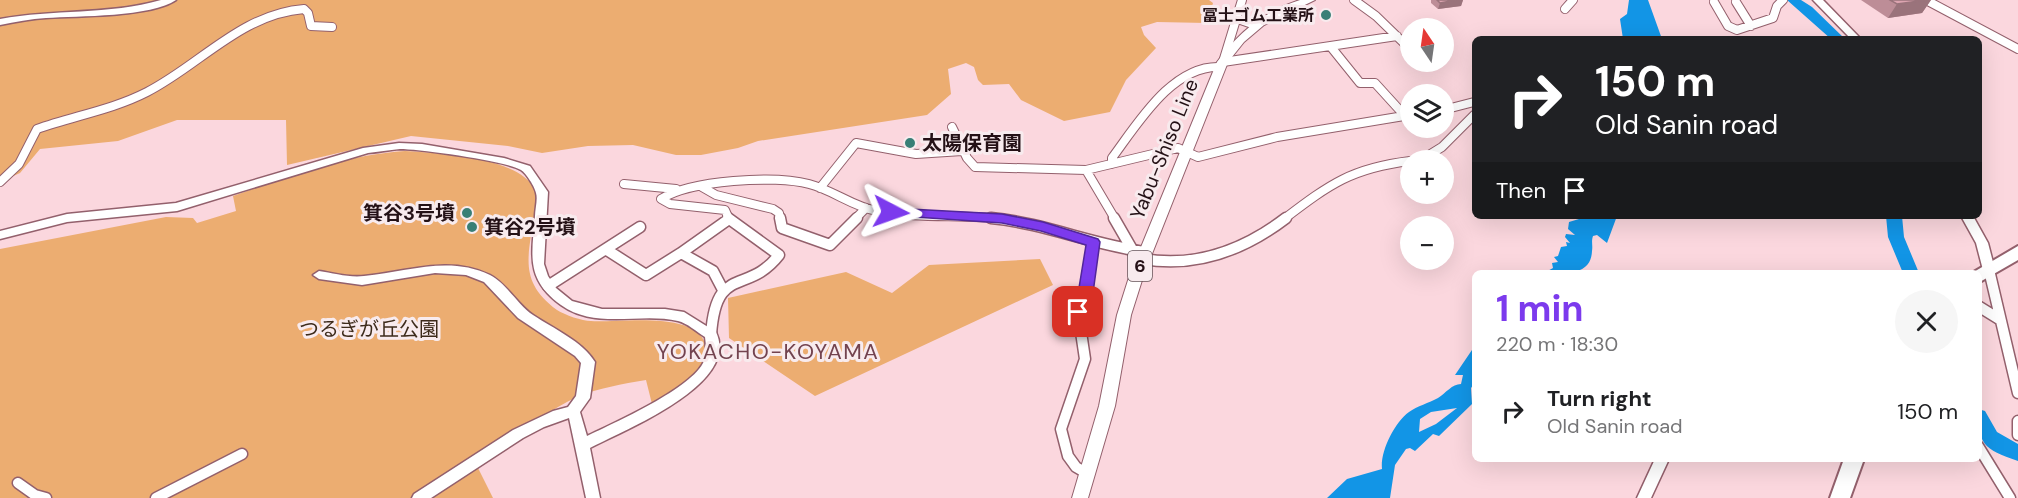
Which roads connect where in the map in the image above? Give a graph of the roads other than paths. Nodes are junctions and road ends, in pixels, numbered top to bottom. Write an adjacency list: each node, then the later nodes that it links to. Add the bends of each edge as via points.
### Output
1 (171, 0): 13 (street, via 125,13 32,15)
2 (1242, 0): 12 (street)
3 (1310, 0): 14 (main road, Yabu-Shiso Line / 6, via 1278,11)
4 (1354, 0): 17 (street)
5 (1573, 0): 11 (street)
6 (1783, 0): 15 (street, via 1773,18)
7 (1818, 0): 18 (street)
8 (1926, 0): 21 (street)
9 (1714, 2): 15 (street, via 1731,28)
10 (1736, 2): 15 (street)
11 (1565, 9)
12 (1235, 18): 14 (street); 22 (street)
13 (0, 22)
14 (1255, 25): 22 (main road, Yabu-Shiso Line / 6)
15 (1751, 26)
16 (332, 27): 35 (street, via 311,26 304,9 293,9 237,29 194,64 139,96 37,129 20,164)
17 (1397, 36): 19 (street); 20 (street)
18 (1853, 36)
19 (1400, 39)
20 (1331, 47): 22 (street); 25 (street, via 1360,83 1375,82)
21 (2018, 49)
22 (1222, 64): 29 (main road, Yabu-Shiso Line / 6); 32 (street, via 1204,66 1158,96 1112,158)
23 (1472, 103): 24 (street)
24 (1454, 107)
25 (1400, 109)
26 (1400, 117): 29 (street, via 1277,137 1198,157)
27 (1472, 117): 30 (street)
28 (952, 128): 31 (street, via 961,139)
29 (1186, 150): 32 (street, via 1178,148); 49 (main road, Yabu-Shiso Line / 6)
30 (1438, 150)
31 (962, 151): 34 (street, via 975,167); 38 (street, via 916,154 856,143)
32 (1112, 164): 34 (street)
33 (1400, 164): 49 (street, via 1353,173 1294,209 1260,236 1229,250 1191,263)
34 (1086, 170): 49 (street, via 1100,186 1123,237)
35 (0, 182)
36 (624, 184): 39 (street)
37 (702, 187): 38 (street, via 779,182); 39 (street); 40 (street, via 716,195 773,209 779,213 782,228 830,245)
38 (820, 188): 40 (street)
39 (679, 189): 41 (street, via 664,195 663,202 712,206 725,210)
40 (866, 208): 45 (street, via 1002,219 1043,226)
41 (729, 219): 48 (street); 53 (street, via 779,255 775,263)
42 (1969, 219): 50 (street, via 1982,243)
43 (640, 227): 46 (street)
44 (0, 235): 52 (street, via 67,218 177,207 367,150 422,147 526,168 542,192 537,250 542,278)
45 (1094, 242): 49 (street); 66 (street, via 1085,300 1078,312 1085,359 1078,385 1059,422 1067,454 1079,471)
46 (607, 250): 48 (street, via 646,274); 52 (street)
47 (2018, 252): 50 (highway)
48 (681, 253): 53 (street, via 710,268 722,279)
49 (1140, 254): 66 (main road, Yabu-Shiso Line / 6)
50 (1984, 273): 55 (street)
51 (319, 275): 58 (street, via 362,281 435,269 467,271 488,279 523,315 580,352 588,362 583,398)
52 (548, 286): 56 (street, via 568,304 584,310 684,317)
53 (723, 290): 56 (street, via 714,306)
54 (1982, 308): 55 (street)
55 (1999, 319): 57 (street)
56 (711, 335): 61 (street, via 714,350 708,368 691,384)
57 (2018, 393)
58 (572, 412): 61 (street); 70 (street, via 563,412 518,436)
59 (2018, 421): 60 (street)
60 (2018, 435)
61 (580, 446): 71 (street)
62 (1982, 452): 75 (street)
63 (242, 454): 69 (street)
64 (1661, 462): 73 (street)
65 (1853, 462): 74 (highway)
66 (1088, 474): 72 (main road, Yabu-Shiso Line / 6)
67 (18, 483): 68 (street)
68 (46, 498)
69 (156, 498)
70 (419, 498)
71 (593, 498)
72 (1080, 498)
73 (1644, 498)
74 (1840, 498)
75 (2010, 498)

